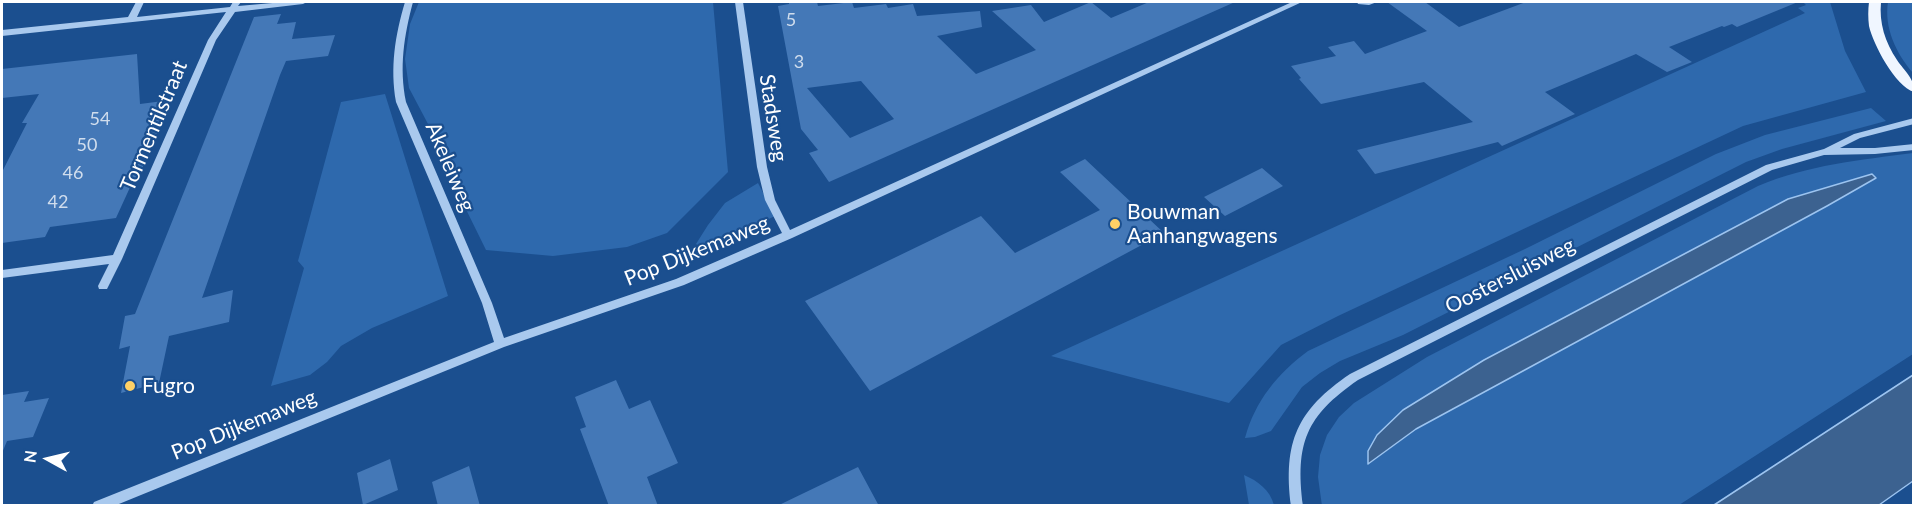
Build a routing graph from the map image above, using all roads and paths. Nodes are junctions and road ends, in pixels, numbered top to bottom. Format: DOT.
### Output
graph roads {
  1 [pos="140,2"];
  2 [pos="237,2"];
  3 [pos="303,2"];
  4 [pos="409,2"];
  5 [pos="739,2"];
  6 [pos="1298,2"];
  7 [pos="1361,2"];
  8 [pos="1373,2"];
  9 [pos="1875,2"];
  10 [pos="231,10"];
  11 [pos="131,19"];
  12 [pos="2,33"];
  13 [pos="1914,88"];
  14 [pos="1914,121"];
  15 [pos="1914,147"];
  16 [pos="1824,152"];
  17 [pos="788,235"];
  18 [pos="117,259"];
  19 [pos="2,274"];
  20 [pos="103,286"];
  21 [pos="500,344"];
  22 [pos="98,506"];
  23 [pos="1297,506"];
  1 -- 11 [label="street"];
  2 -- 10 [label="street, Tormentilstraat"];
  3 -- 10 [label="street"];
  4 -- 21 [label="street, Akeleiweg"];
  5 -- 17 [label="street, Stadsweg"];
  6 -- 17 [label="street, Pop Dijkemaweg"];
  7 -- 8 [label="street"];
  9 -- 13 [label="main road"];
  10 -- 11 [label="street"];
  10 -- 18 [label="street, Tormentilstraat"];
  11 -- 12 [label="street"];
  14 -- 16 [label="street, Oostersluisweg"];
  15 -- 16 [label="street, Oostersluisweg"];
  16 -- 23 [label="street, Oostersluisweg"];
  17 -- 21 [label="street, Pop Dijkemaweg"];
  18 -- 19 [label="street"];
  18 -- 20 [label="street, Tormentilstraat"];
  21 -- 22 [label="street, Pop Dijkemaweg"];
}
